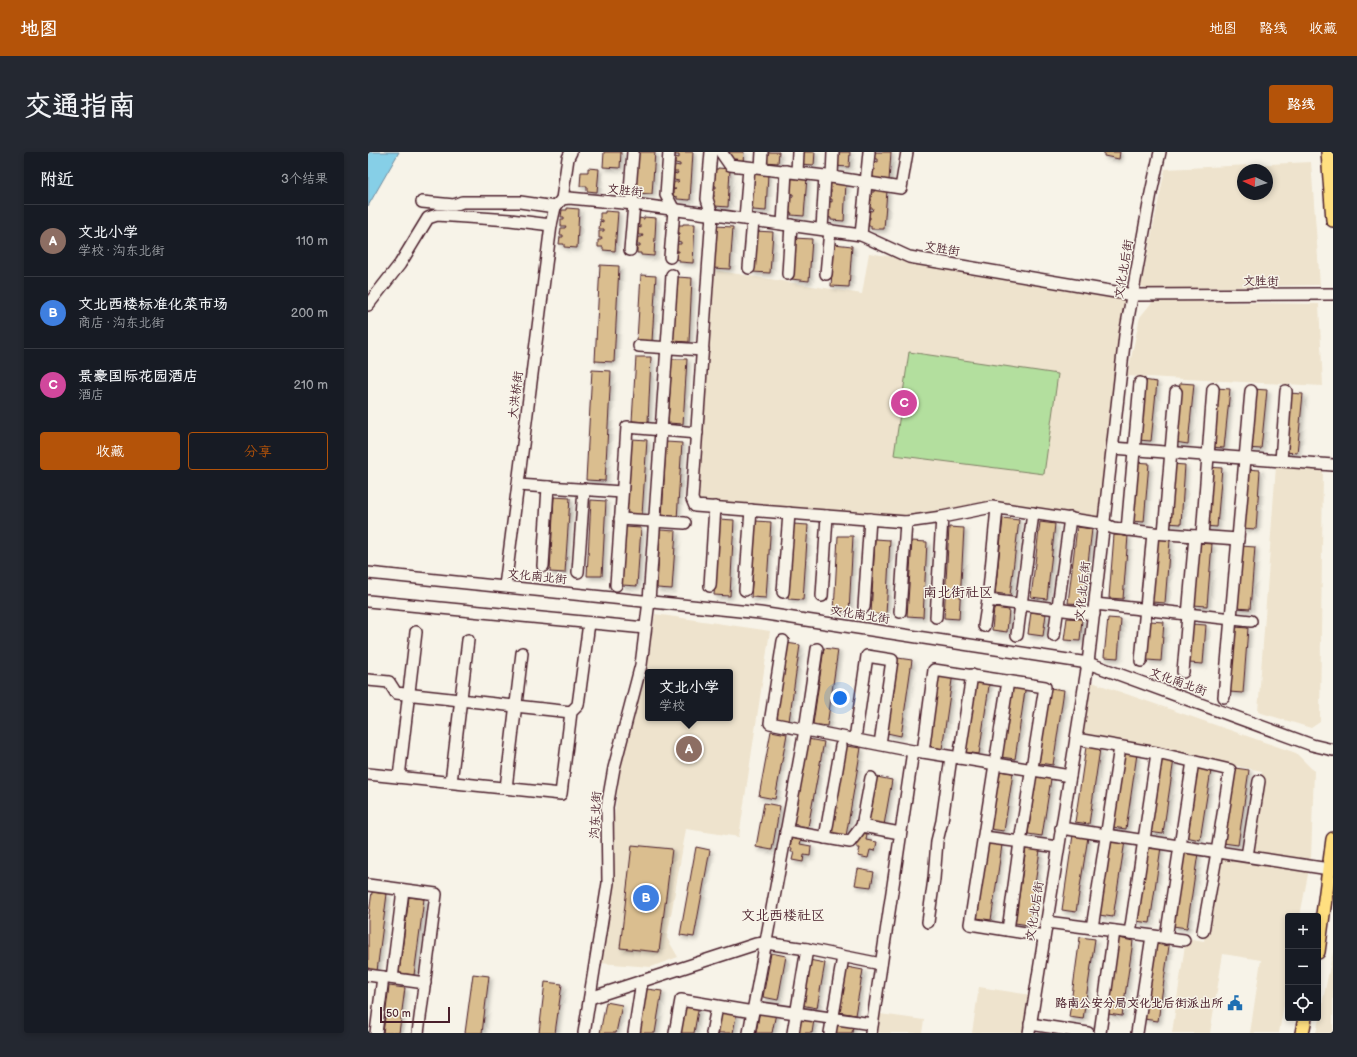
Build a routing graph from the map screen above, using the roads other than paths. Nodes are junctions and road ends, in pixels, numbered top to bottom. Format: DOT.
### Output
graph roads {
  1 [pos="571,152"];
  2 [pos="633,152"];
  3 [pos="669,152"];
  4 [pos="711,152"];
  5 [pos="762,152"];
  6 [pos="798,152"];
  7 [pos="834,152"];
  8 [pos="869,152"];
  9 [pos="907,152"];
  10 [pos="1160,152"];
  11 [pos="1328,152"];
  12 [pos="722,153"];
  13 [pos="749,168"];
  14 [pos="761,168"];
  15 [pos="792,172"];
  16 [pos="829,176"];
  17 [pos="866,182"];
  18 [pos="422,202"];
  19 [pos="559,203"];
  20 [pos="634,204"];
  21 [pos="674,210"];
  22 [pos="712,215"];
  23 [pos="749,220"];
  24 [pos="1333,220"];
  25 [pos="787,225"];
  26 [pos="551,226"];
  27 [pos="826,230"];
  28 [pos="861,235"];
  29 [pos="630,250"];
  30 [pos="670,257"];
  31 [pos="749,268"];
  32 [pos="788,274"];
  33 [pos="826,274"];
  34 [pos="672,276"];
  35 [pos="1333,294"];
  36 [pos="1133,295"];
  37 [pos="368,304"];
  38 [pos="639,346"];
  39 [pos="667,348"];
  40 [pos="703,350"];
  41 [pos="1140,383"];
  42 [pos="1213,388"];
  43 [pos="1250,390"];
  44 [pos="1286,391"];
  45 [pos="1176,392"];
  46 [pos="661,430"];
  47 [pos="697,433"];
  48 [pos="1112,448"];
  49 [pos="1134,450"];
  50 [pos="1171,452"];
  51 [pos="1208,455"];
  52 [pos="1245,458"];
  53 [pos="1281,461"];
  54 [pos="1333,465"];
  55 [pos="518,485"];
  56 [pos="548,487"];
  57 [pos="584,489"];
  58 [pos="622,492"];
  59 [pos="715,508"];
  60 [pos="997,508"];
  61 [pos="751,510"];
  62 [pos="789,513"];
  63 [pos="1033,513"];
  64 [pos="827,516"];
  65 [pos="942,517"];
  66 [pos="1070,518"];
  67 [pos="620,519"];
  68 [pos="870,519"];
  69 [pos="654,521"];
  70 [pos="906,522"];
  71 [pos="685,523"];
  72 [pos="1104,524"];
  73 [pos="1126,530"];
  74 [pos="1153,533"];
  75 [pos="1164,533"];
  76 [pos="1198,536"];
  77 [pos="1238,539"];
  78 [pos="543,566"];
  79 [pos="578,572"];
  80 [pos="368,573"];
  81 [pos="616,585"];
  82 [pos="505,586"];
  83 [pos="710,586"];
  84 [pos="745,590"];
  85 [pos="783,592"];
  86 [pos="822,596"];
  87 [pos="988,600"];
  88 [pos="368,601"];
  89 [pos="648,601"];
  90 [pos="1022,604"];
  91 [pos="864,607"];
  92 [pos="1057,609"];
  93 [pos="1094,609"];
  94 [pos="1146,610"];
  95 [pos="900,612"];
  96 [pos="1188,614"];
  97 [pos="936,617"];
  98 [pos="1231,619"];
  99 [pos="1251,621"];
  100 [pos="589,622"];
  101 [pos="984,626"];
  102 [pos="645,628"];
  103 [pos="416,632"];
  104 [pos="1017,635"];
  105 [pos="1054,636"];
  106 [pos="468,640"];
  107 [pos="783,641"];
  108 [pos="817,649"];
  109 [pos="522,654"];
  110 [pos="1141,661"];
  111 [pos="1088,664"];
  112 [pos="1183,672"];
  113 [pos="972,675"];
  114 [pos="368,680"];
  115 [pos="1008,681"];
  116 [pos="408,695"];
  117 [pos="1224,697"];
  118 [pos="461,700"];
  119 [pos="516,706"];
  120 [pos="571,712"];
  121 [pos="805,730"];
  122 [pos="855,739"];
  123 [pos="1076,739"];
  124 [pos="880,744"];
  125 [pos="841,746"];
  126 [pos="1120,747"];
  127 [pos="1333,750"];
  128 [pos="918,752"];
  129 [pos="1157,753"];
  130 [pos="955,758"];
  131 [pos="1193,761"];
  132 [pos="995,764"];
  133 [pos="1031,770"];
  134 [pos="368,774"];
  135 [pos="1070,776"];
  136 [pos="398,777"];
  137 [pos="871,778"];
  138 [pos="1259,781"];
  139 [pos="451,782"];
  140 [pos="506,788"];
  141 [pos="862,826"];
  142 [pos="1062,828"];
  143 [pos="786,831"];
  144 [pos="900,833"];
  145 [pos="1106,835"];
  146 [pos="984,837"];
  147 [pos="824,838"];
  148 [pos="1333,839"];
  149 [pos="1144,841"];
  150 [pos="1020,842"];
  151 [pos="1180,846"];
  152 [pos="1058,847"];
  153 [pos="1217,852"];
  154 [pos="1247,856"];
  155 [pos="1329,869"];
  156 [pos="368,885"];
  157 [pos="404,890"];
  158 [pos="928,922"];
  159 [pos="1047,922"];
  160 [pos="1092,928"];
  161 [pos="1008,930"];
  162 [pos="1114,931"];
  163 [pos="1203,931"];
  164 [pos="1130,933"];
  165 [pos="1044,936"];
  166 [pos="1152,936"];
  167 [pos="1166,938"];
  168 [pos="1184,940"];
  169 [pos="765,943"];
  170 [pos="1318,949"];
  171 [pos="808,950"];
  172 [pos="843,957"];
  173 [pos="881,964"];
  174 [pos="368,975"];
  175 [pos="387,978"];
  176 [pos="642,981"];
  177 [pos="424,982"];
  178 [pos="590,998"];
  179 [pos="717,1007"];
  180 [pos="753,1009"];
  181 [pos="796,1013"];
  182 [pos="832,1018"];
  183 [pos="1304,1021"];
  184 [pos="871,1028"];
  185 [pos="1030,1028"];
  186 [pos="376,1033"];
  187 [pos="418,1033"];
  188 [pos="584,1033"];
  189 [pos="634,1033"];
  190 [pos="675,1033"];
  191 [pos="712,1033"];
  192 [pos="749,1033"];
  193 [pos="793,1033"];
  194 [pos="830,1033"];
  195 [pos="1088,1033"];
  196 [pos="1100,1033"];
  197 [pos="1137,1033"];
  198 [pos="1302,1033"];
  1 -- 19 [label="street, 大洪桥街"];
  2 -- 20 [label="street"];
  3 -- 21 [label="street"];
  4 -- 22 [label="street"];
  5 -- 14 [label="street"];
  6 -- 15 [label="street"];
  7 -- 16 [label="street"];
  8 -- 17 [label="street"];
  9 -- 17 [label="street"];
  10 -- 36 [label="street, 文化北后街"];
  11 -- 24 [label="main road"];
  12 -- 13 [label="street"];
  13 -- 14 [label="street"];
  13 -- 23 [label="street"];
  14 -- 15 [label="street"];
  15 -- 16 [label="street"];
  15 -- 25 [label="street"];
  16 -- 17 [label="street"];
  16 -- 27 [label="street"];
  17 -- 28 [label="street"];
  18 -- 19 [label="street, 文胜街"];
  19 -- 20 [label="street, 文胜街"];
  19 -- 26 [label="street, 大洪桥街"];
  20 -- 21 [label="street, 文胜街"];
  20 -- 29 [label="street"];
  21 -- 22 [label="street, 文胜街"];
  21 -- 30 [label="street"];
  22 -- 23 [label="street, 文胜街"];
  22 -- 40 [label="street"];
  23 -- 25 [label="street, 文胜街"];
  23 -- 31 [label="street"];
  25 -- 27 [label="street, 文胜街"];
  25 -- 32 [label="street"];
  26 -- 37 [label="street"];
  26 -- 55 [label="street, 大洪桥街"];
  27 -- 28 [label="street, 文胜街"];
  27 -- 33 [label="street"];
  28 -- 36 [label="street, 文胜街"];
  34 -- 39 [label="street, 沟东北街"];
  35 -- 36 [label="street, 文胜街"];
  36 -- 48 [label="street, 文化北后街"];
  38 -- 39 [label="street"];
  39 -- 40 [label="street"];
  39 -- 46 [label="street, 沟东北街"];
  40 -- 47 [label="street"];
  41 -- 49 [label="street"];
  42 -- 51 [label="street"];
  43 -- 52 [label="street"];
  44 -- 53 [label="street"];
  45 -- 50 [label="street"];
  46 -- 47 [label="street"];
  46 -- 58 [label="street"];
  46 -- 69 [label="street, 沟东北街"];
  47 -- 59 [label="street"];
  48 -- 49 [label="street"];
  48 -- 72 [label="street, 文化北后街"];
  49 -- 50 [label="street"];
  49 -- 73 [label="street"];
  50 -- 51 [label="street"];
  50 -- 75 [label="street"];
  51 -- 52 [label="street"];
  51 -- 76 [label="street"];
  52 -- 53 [label="street"];
  52 -- 77 [label="street"];
  53 -- 54 [label="street"];
  55 -- 56 [label="street"];
  55 -- 82 [label="street, 大洪桥街"];
  56 -- 57 [label="street"];
  56 -- 78 [label="street"];
  57 -- 58 [label="street"];
  57 -- 79 [label="street"];
  58 -- 67 [label="street"];
  59 -- 61 [label="street"];
  59 -- 83 [label="street"];
  60 -- 63 [label="street"];
  60 -- 65 [label="street"];
  60 -- 87 [label="street"];
  61 -- 62 [label="street"];
  61 -- 84 [label="street"];
  62 -- 64 [label="street"];
  62 -- 85 [label="street"];
  63 -- 66 [label="street"];
  63 -- 90 [label="street"];
  64 -- 68 [label="street"];
  64 -- 86 [label="street"];
  65 -- 70 [label="street"];
  65 -- 97 [label="street"];
  66 -- 72 [label="street"];
  66 -- 92 [label="street"];
  67 -- 69 [label="street"];
  67 -- 81 [label="street"];
  68 -- 70 [label="street"];
  68 -- 91 [label="street"];
  69 -- 71 [label="street"];
  69 -- 89 [label="street, 沟东北街"];
  70 -- 95 [label="street"];
  72 -- 73 [label="street"];
  72 -- 93 [label="street, 文化北后街"];
  73 -- 74 [label="street"];
  74 -- 75 [label="street"];
  74 -- 94 [label="street"];
  75 -- 76 [label="street"];
  76 -- 77 [label="street"];
  76 -- 96 [label="street"];
  77 -- 98 [label="street"];
  80 -- 82 [label="street, 文化南北街"];
  82 -- 89 [label="street, 文化南北街"];
  87 -- 90 [label="street"];
  87 -- 101 [label="street"];
  88 -- 100 [label="street"];
  89 -- 102 [label="street, 沟东北街"];
  89 -- 111 [label="street, 文化南北街"];
  90 -- 92 [label="street"];
  90 -- 104 [label="street"];
  92 -- 93 [label="street"];
  92 -- 105 [label="street"];
  93 -- 94 [label="street"];
  93 -- 111 [label="street, 文化北后街"];
  94 -- 96 [label="street"];
  94 -- 110 [label="street"];
  96 -- 98 [label="street"];
  96 -- 112 [label="street"];
  98 -- 99 [label="street"];
  98 -- 117 [label="street"];
  100 -- 102 [label="street"];
  100 -- 120 [label="street"];
  102 -- 178 [label="street, 沟东北街"];
  103 -- 116 [label="street"];
  106 -- 118 [label="street"];
  107 -- 121 [label="street"];
  108 -- 121 [label="street"];
  109 -- 119 [label="street"];
  111 -- 123 [label="street, 文化北后街"];
  111 -- 127 [label="street, 文化南北街"];
  113 -- 115 [label="street"];
  113 -- 128 [label="street"];
  113 -- 130 [label="street"];
  114 -- 116 [label="street"];
  115 -- 132 [label="street"];
  115 -- 133 [label="street"];
  116 -- 118 [label="street"];
  116 -- 136 [label="street"];
  118 -- 119 [label="street"];
  118 -- 139 [label="street"];
  119 -- 120 [label="street"];
  119 -- 140 [label="street"];
  120 -- 140 [label="street"];
  121 -- 122 [label="street"];
  121 -- 143 [label="street"];
  122 -- 124 [label="street"];
  122 -- 124 [label="street"];
  123 -- 126 [label="street"];
  123 -- 135 [label="street, 文化北后街"];
  124 -- 128 [label="street"];
  125 -- 147 [label="street"];
  126 -- 129 [label="street"];
  126 -- 145 [label="street"];
  128 -- 130 [label="street"];
  128 -- 144 [label="street"];
  129 -- 131 [label="street"];
  129 -- 149 [label="street"];
  130 -- 132 [label="street"];
  130 -- 158 [label="street"];
  131 -- 151 [label="street"];
  131 -- 153 [label="street"];
  132 -- 133 [label="street"];
  132 -- 146 [label="street"];
  133 -- 135 [label="street"];
  133 -- 150 [label="street"];
  134 -- 136 [label="street"];
  135 -- 142 [label="street, 文化北后街"];
  136 -- 139 [label="street"];
  137 -- 141 [label="street"];
  138 -- 154 [label="street"];
  139 -- 140 [label="street"];
  141 -- 144 [label="street"];
  141 -- 147 [label="street"];
  142 -- 145 [label="street"];
  142 -- 152 [label="street, 文化北后街"];
  143 -- 147 [label="street"];
  143 -- 169 [label="street"];
  144 -- 173 [label="street"];
  145 -- 149 [label="street"];
  145 -- 160 [label="street"];
  146 -- 150 [label="street"];
  146 -- 161 [label="street"];
  148 -- 155 [label="main road"];
  149 -- 151 [label="street"];
  149 -- 164 [label="street"];
  150 -- 152 [label="street"];
  150 -- 161 [label="street"];
  151 -- 153 [label="street"];
  151 -- 167 [label="street"];
  152 -- 159 [label="street, 文化北后街"];
  153 -- 154 [label="street"];
  153 -- 163 [label="street"];
  154 -- 155 [label="street"];
  155 -- 170 [label="main road"];
  156 -- 157 [label="street"];
  157 -- 175 [label="street"];
  157 -- 177 [label="street"];
  159 -- 160 [label="street"];
  159 -- 165 [label="street, 文化北后街"];
  160 -- 162 [label="street"];
  161 -- 165 [label="street"];
  162 -- 164 [label="street"];
  162 -- 196 [label="street"];
  164 -- 166 [label="street"];
  165 -- 185 [label="street, 文化北后街"];
  166 -- 167 [label="street"];
  166 -- 197 [label="street"];
  167 -- 168 [label="street"];
  169 -- 171 [label="street"];
  169 -- 176 [label="street"];
  169 -- 180 [label="street"];
  171 -- 172 [label="street"];
  171 -- 181 [label="street"];
  172 -- 173 [label="street"];
  172 -- 182 [label="street"];
  173 -- 184 [label="street"];
  174 -- 175 [label="street"];
  175 -- 177 [label="street"];
  175 -- 186 [label="street"];
  176 -- 178 [label="street"];
  176 -- 189 [label="street"];
  177 -- 187 [label="street"];
  178 -- 188 [label="street, 沟东北街"];
  179 -- 180 [label="street"];
  179 -- 190 [label="street"];
  179 -- 191 [label="street"];
  180 -- 181 [label="street"];
  180 -- 192 [label="street"];
  181 -- 182 [label="street"];
  181 -- 193 [label="street"];
  182 -- 184 [label="street"];
  182 -- 194 [label="street"];
  183 -- 198 [label="main road"];
  185 -- 195 [label="street"];
}
